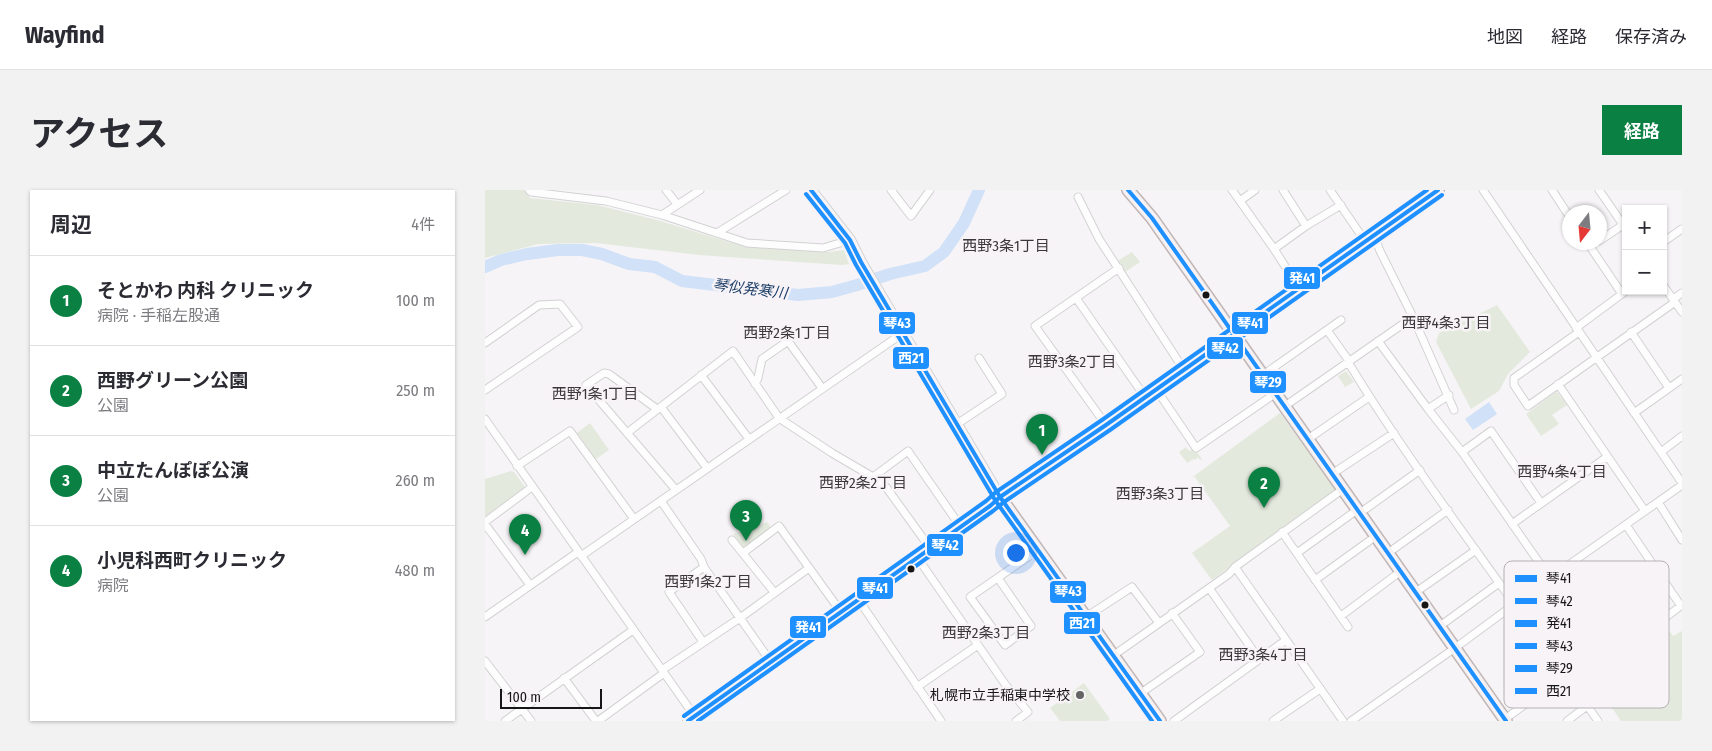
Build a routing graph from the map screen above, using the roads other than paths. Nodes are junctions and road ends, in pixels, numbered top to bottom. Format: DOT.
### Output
graph roads {
  1 [pos="529,190"];
  2 [pos="666,190"];
  3 [pos="700,190"];
  4 [pos="786,190"];
  5 [pos="811,190"];
  6 [pos="891,190"];
  7 [pos="930,190"];
  8 [pos="1128,190"];
  9 [pos="1232,190"];
  10 [pos="1255,190"];
  11 [pos="1283,190"];
  12 [pos="1331,190"];
  13 [pos="1438,190"];
  14 [pos="1483,190"];
  15 [pos="1552,190"];
  16 [pos="1599,190"];
  17 [pos="1425,194"];
  18 [pos="1078,197"];
  19 [pos="1239,201"];
  20 [pos="677,204"];
  21 [pos="1341,205"];
  22 [pos="1562,205"];
  23 [pos="662,215"];
  24 [pos="1622,224"];
  25 [pos="1306,226"];
  26 [pos="1622,228"];
  27 [pos="1681,232"];
  28 [pos="717,233"];
  29 [pos="1607,237"];
  30 [pos="1370,238"];
  31 [pos="850,240"];
  32 [pos="1667,240"];
  33 [pos="1274,249"];
  34 [pos="1593,250"];
  35 [pos="1119,268"];
  36 [pos="1299,288"];
  37 [pos="1622,289"];
  38 [pos="1667,290"];
  39 [pos="1682,293"];
  40 [pos="1622,294"];
  41 [pos="1075,298"];
  42 [pos="1674,300"];
  43 [pos="1682,312"];
  44 [pos="1413,317"];
  45 [pos="1341,320"];
  46 [pos="1327,330"];
  47 [pos="1577,330"];
  48 [pos="1631,332"];
  49 [pos="903,333"];
  50 [pos="1233,334"];
  51 [pos="1378,341"];
  52 [pos="485,343"];
  53 [pos="1597,357"];
  54 [pos="979,358"];
  55 [pos="1349,362"];
  56 [pos="1184,370"];
  57 [pos="1263,375"];
  58 [pos="701,376"];
  59 [pos="1682,379"];
  60 [pos="755,384"];
  61 [pos="1558,384"];
  62 [pos="823,388"];
  63 [pos="1669,388"];
  64 [pos="1156,389"];
  65 [pos="485,390"];
  66 [pos="1275,393"];
  67 [pos="1449,395"];
  68 [pos="1145,397"];
  69 [pos="1369,397"];
  70 [pos="1285,406"];
  71 [pos="659,408"];
  72 [pos="1427,409"];
  73 [pos="1454,410"];
  74 [pos="1635,413"];
  75 [pos="779,418"];
  76 [pos="485,420"];
  77 [pos="957,424"];
  78 [pos="1106,425"];
  79 [pos="627,432"];
  80 [pos="1394,433"];
  81 [pos="1682,436"];
  82 [pos="749,439"];
  83 [pos="1308,439"];
  84 [pos="1461,452"];
  85 [pos="1661,452"];
  86 [pos="1607,457"];
  87 [pos="517,466"];
  88 [pos="707,468"];
  89 [pos="1421,470"];
  90 [pos="1332,474"];
  91 [pos="873,477"];
  92 [pos="1682,484"];
  93 [pos="532,487"];
  94 [pos="1343,489"];
  95 [pos="676,490"];
  96 [pos="1000,497"];
  97 [pos="661,501"];
  98 [pos="1658,502"];
  99 [pos="1541,503"];
  100 [pos="1448,510"];
  101 [pos="1358,511"];
  102 [pos="1645,511"];
  103 [pos="635,519"];
  104 [pos="485,523"];
  105 [pos="1512,524"];
  106 [pos="1626,525"];
  107 [pos="960,526"];
  108 [pos="1282,532"];
  109 [pos="1376,536"];
  110 [pos="732,540"];
  111 [pos="1682,540"];
  112 [pos="930,548"];
  113 [pos="1038,550"];
  114 [pos="1476,550"];
  115 [pos="743,553"];
  116 [pos="1297,553"];
  117 [pos="1388,553"];
  118 [pos="579,554"];
  119 [pos="917,557"];
  120 [pos="1538,561"];
  121 [pos="1576,561"];
  122 [pos="1650,561"];
  123 [pos="704,567"];
  124 [pos="1235,567"];
  125 [pos="809,568"];
  126 [pos="1401,571"];
  127 [pos="998,578"];
  128 [pos="1315,580"];
  129 [pos="1499,583"];
  130 [pos="531,585"];
  131 [pos="1209,588"];
  132 [pos="1669,588"];
  133 [pos="1504,590"];
  134 [pos="774,592"];
  135 [pos="1416,592"];
  136 [pos="858,599"];
  137 [pos="1681,606"];
  138 [pos="841,612"];
  139 [pos="1172,613"];
  140 [pos="1504,614"];
  141 [pos="486,615"];
  142 [pos="1669,615"];
  143 [pos="1341,616"];
  144 [pos="1086,617"];
  145 [pos="740,618"];
  146 [pos="1159,623"];
  147 [pos="1440,626"];
  148 [pos="1349,627"];
  149 [pos="633,630"];
  150 [pos="1286,640"];
  151 [pos="703,642"];
  152 [pos="978,645"];
  153 [pos="1455,648"];
  154 [pos="1114,655"];
  155 [pos="1259,659"];
  156 [pos="485,661"];
  157 [pos="771,662"];
  158 [pos="663,672"];
  159 [pos="564,678"];
  160 [pos="917,687"];
  161 [pos="1320,689"];
  162 [pos="1141,693"];
  163 [pos="1521,708"];
  164 [pos="1584,708"];
  165 [pos="1588,708"];
  166 [pos="522,709"];
  167 [pos="693,719"];
  168 [pos="1505,720"];
  169 [pos="505,721"];
  170 [pos="531,721"];
  171 [pos="597,721"];
  172 [pos="941,721"];
  173 [pos="1016,721"];
  174 [pos="1160,721"];
  175 [pos="1174,721"];
  176 [pos="1273,721"];
  177 [pos="1343,721"];
  178 [pos="1352,721"];
  179 [pos="1567,721"];
  180 [pos="1598,721"];
  1 -- 23 [label="street"];
  2 -- 20 [label="street"];
  3 -- 20 [label="street"];
  4 -- 28 [label="street"];
  5 -- 31 [label="street"];
  6 -- 7 [label="street"];
  8 -- 50 [label="main road"];
  9 -- 19 [label="street"];
  10 -- 19 [label="street"];
  11 -- 25 [label="street"];
  12 -- 21 [label="street"];
  13 -- 17 [label="main road"];
  14 -- 47 [label="street"];
  15 -- 22 [label="street"];
  16 -- 24 [label="street"];
  17 -- 30 [label="main road"];
  18 -- 35 [label="street"];
  19 -- 33 [label="street"];
  20 -- 23 [label="street"];
  21 -- 25 [label="street"];
  21 -- 30 [label="street"];
  23 -- 28 [label="street"];
  25 -- 33 [label="street"];
  26 -- 29 [label="street"];
  27 -- 32 [label="street"];
  28 -- 31 [label="street"];
  30 -- 36 [label="main road"];
  30 -- 44 [label="street"];
  31 -- 49 [label="street"];
  33 -- 36 [label="street"];
  34 -- 37 [label="street"];
  35 -- 41 [label="street"];
  35 -- 56 [label="street"];
  36 -- 50 [label="main road"];
  38 -- 42 [label="street"];
  39 -- 42 [label="street"];
  40 -- 47 [label="street"];
  41 -- 68 [label="street"];
  41 -- 78 [label="street"];
  42 -- 43 [label="street"];
  42 -- 48 [label="street"];
  44 -- 51 [label="street"];
  44 -- 67 [label="street"];
  45 -- 46 [label="street"];
  46 -- 55 [label="street"];
  46 -- 57 [label="street"];
  47 -- 53 [label="street"];
  47 -- 61 [label="street"];
  48 -- 53 [label="street"];
  48 -- 63 [label="street"];
  49 -- 62 [label="street"];
  49 -- 77 [label="street"];
  50 -- 56 [label="main road"];
  50 -- 57 [label="main road"];
  51 -- 55 [label="street"];
  51 -- 72 [label="street"];
  52 -- 65 [label="street"];
  53 -- 61 [label="street"];
  53 -- 74 [label="street"];
  54 -- 77 [label="street"];
  55 -- 69 [label="street"];
  55 -- 70 [label="street"];
  56 -- 64 [label="main road"];
  57 -- 66 [label="main road"];
  58 -- 60 [label="street"];
  58 -- 71 [label="street"];
  58 -- 82 [label="street"];
  59 -- 63 [label="street"];
  60 -- 62 [label="street"];
  60 -- 75 [label="street"];
  61 -- 86 [label="street"];
  62 -- 75 [label="street"];
  63 -- 74 [label="street"];
  64 -- 66 [label="street"];
  64 -- 68 [label="main road"];
  66 -- 70 [label="main road"];
  67 -- 72 [label="street"];
  67 -- 73 [label="street"];
  68 -- 78 [label="main road"];
  69 -- 80 [label="street"];
  69 -- 83 [label="street"];
  70 -- 83 [label="main road"];
  71 -- 79 [label="street"];
  71 -- 79 [label="street"];
  71 -- 88 [label="street"];
  72 -- 84 [label="street"];
  74 -- 85 [label="street"];
  75 -- 82 [label="street"];
  75 -- 91 [label="street"];
  76 -- 87 [label="street"];
  77 -- 96 [label="street"];
  78 -- 96 [label="main road"];
  79 -- 95 [label="street"];
  80 -- 89 [label="street"];
  80 -- 90 [label="street"];
  81 -- 85 [label="street"];
  82 -- 88 [label="street"];
  83 -- 90 [label="main road"];
  84 -- 99 [label="street"];
  84 -- 105 [label="street"];
  85 -- 92 [label="street"];
  86 -- 99 [label="street"];
  86 -- 102 [label="street"];
  87 -- 93 [label="street"];
  87 -- 103 [label="street"];
  88 -- 95 [label="street"];
  89 -- 100 [label="street"];
  89 -- 101 [label="street"];
  90 -- 94 [label="main road"];
  91 -- 107 [label="street"];
  91 -- 112 [label="street"];
  92 -- 98 [label="street"];
  93 -- 104 [label="street"];
  93 -- 118 [label="street"];
  94 -- 101 [label="main road"];
  94 -- 108 [label="street"];
  95 -- 97 [label="street"];
  96 -- 107 [label="street"];
  96 -- 113 [label="main road"];
  97 -- 103 [label="street"];
  97 -- 123 [label="street"];
  98 -- 102 [label="street"];
  98 -- 111 [label="street"];
  99 -- 105 [label="street"];
  100 -- 114 [label="street"];
  100 -- 117 [label="street"];
  101 -- 109 [label="main road"];
  101 -- 116 [label="street"];
  102 -- 106 [label="street"];
  103 -- 118 [label="street"];
  104 -- 130 [label="street"];
  105 -- 120 [label="street"];
  106 -- 121 [label="street"];
  106 -- 122 [label="street"];
  107 -- 112 [label="street"];
  108 -- 116 [label="street"];
  108 -- 124 [label="street"];
  109 -- 117 [label="main road"];
  109 -- 128 [label="street"];
  110 -- 115 [label="street"];
  112 -- 119 [label="street"];
  113 -- 127 [label="street"];
  113 -- 144 [label="main road"];
  114 -- 129 [label="street"];
  114 -- 135 [label="street"];
  115 -- 125 [label="street"];
  115 -- 134 [label="street"];
  116 -- 128 [label="street"];
  117 -- 126 [label="main road"];
  118 -- 130 [label="street"];
  118 -- 149 [label="street"];
  119 -- 136 [label="street"];
  119 -- 152 [label="street"];
  123 -- 145 [label="street"];
  123 -- 151 [label="street"];
  124 -- 131 [label="street"];
  124 -- 150 [label="street"];
  125 -- 134 [label="street"];
  125 -- 138 [label="street"];
  126 -- 135 [label="main road"];
  126 -- 143 [label="street"];
  127 -- 127 [label="street"];
  128 -- 143 [label="street"];
  129 -- 133 [label="street"];
  129 -- 147 [label="street"];
  130 -- 141 [label="street"];
  131 -- 139 [label="street"];
  131 -- 155 [label="street"];
  132 -- 137 [label="street"];
  134 -- 145 [label="street"];
  135 -- 147 [label="main road"];
  136 -- 138 [label="street"];
  136 -- 160 [label="street"];
  137 -- 142 [label="street"];
  138 -- 157 [label="street"];
  139 -- 146 [label="street"];
  139 -- 162 [label="street"];
  140 -- 153 [label="street"];
  143 -- 148 [label="street"];
  144 -- 146 [label="street"];
  144 -- 154 [label="main road"];
  145 -- 151 [label="street"];
  145 -- 157 [label="street"];
  146 -- 154 [label="street"];
  147 -- 153 [label="main road"];
  149 -- 158 [label="street"];
  149 -- 159 [label="street"];
  150 -- 155 [label="street"];
  150 -- 161 [label="street"];
  151 -- 158 [label="street"];
  152 -- 160 [label="street"];
  152 -- 173 [label="street"];
  153 -- 168 [label="main road"];
  153 -- 178 [label="street"];
  154 -- 162 [label="main road"];
  155 -- 175 [label="street"];
  156 -- 166 [label="street"];
  157 -- 167 [label="street"];
  158 -- 167 [label="street"];
  158 -- 171 [label="street"];
  159 -- 166 [label="street"];
  159 -- 171 [label="street"];
  160 -- 172 [label="street"];
  161 -- 176 [label="street"];
  161 -- 177 [label="street"];
  162 -- 174 [label="main road"];
  163 -- 168 [label="street"];
  164 -- 179 [label="street"];
  165 -- 180 [label="street"];
  166 -- 169 [label="street"];
  166 -- 170 [label="street"];
}
